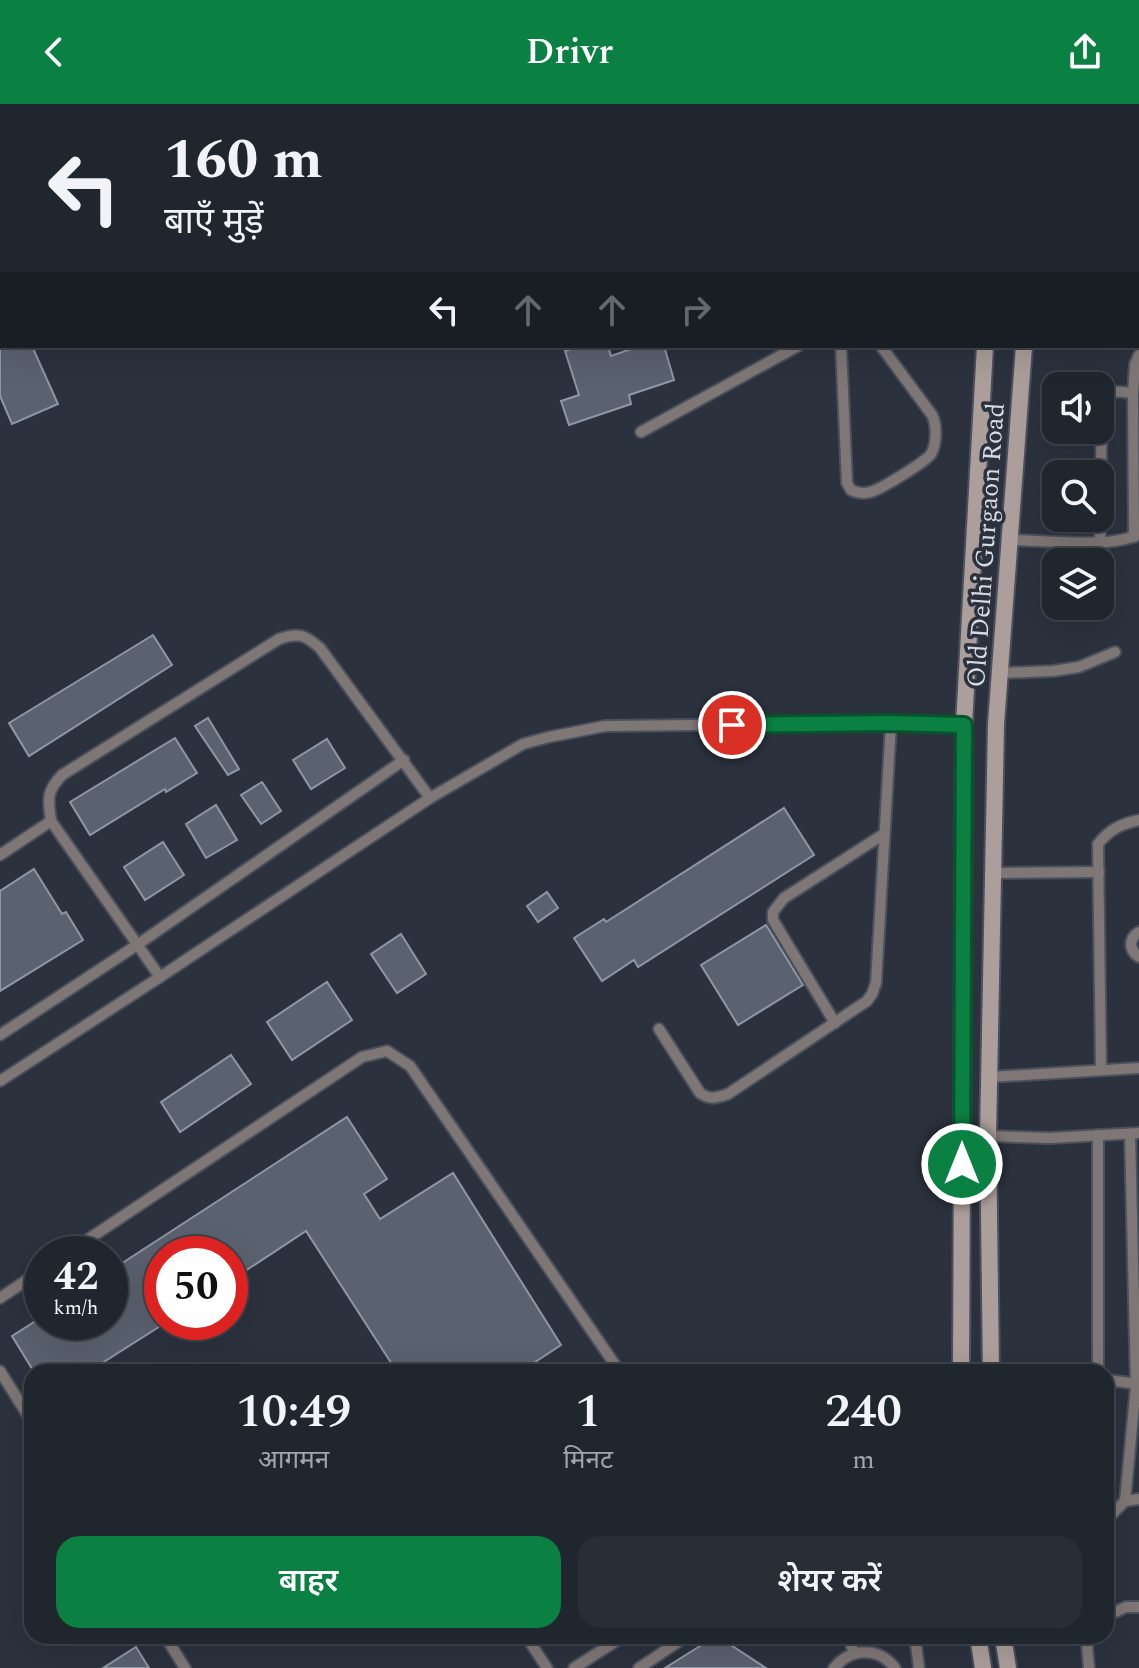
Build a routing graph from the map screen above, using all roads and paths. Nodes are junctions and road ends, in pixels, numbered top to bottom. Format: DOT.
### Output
graph roads {
  1 [pos="794,348"];
  2 [pos="841,348"];
  3 [pos="882,348"];
  4 [pos="985,348"];
  5 [pos="1024,348"];
  6 [pos="1139,355"];
  7 [pos="1133,393"];
  8 [pos="641,432"];
  9 [pos="1136,535"];
  10 [pos="1010,540"];
  11 [pos="1100,542"];
  12 [pos="1115,652"];
  13 [pos="1000,673"];
  14 [pos="891,723"];
  15 [pos="964,725"];
  16 [pos="404,760"];
  17 [pos="430,798"];
  18 [pos="1139,820"];
  19 [pos="51,821"];
  20 [pos="884,834"];
  21 [pos="0,855"];
  22 [pos="1099,872"];
  23 [pos="993,873"];
  24 [pos="1139,932"];
  25 [pos="137,945"];
  26 [pos="1139,957"];
  27 [pos="160,977"];
  28 [pos="835,1023"];
  29 [pos="659,1029"];
  30 [pos="0,1035"];
  31 [pos="1139,1068"];
  32 [pos="1101,1069"];
  33 [pos="990,1077"];
  34 [pos="0,1081"];
  35 [pos="1134,1133"];
  36 [pos="1098,1135"];
  37 [pos="988,1136"];
  38 [pos="93,1236"];
  39 [pos="24,1282"];
  40 [pos="0,1298"];
  41 [pos="615,1364"];
  42 [pos="961,1364"];
  43 [pos="991,1364"];
  44 [pos="1098,1364"];
  45 [pos="0,1371"];
  46 [pos="1114,1381"];
  47 [pos="1137,1384"];
  48 [pos="24,1409"];
  49 [pos="1139,1499"];
  50 [pos="1125,1501"];
  51 [pos="1114,1512"];
  52 [pos="1139,1607"];
  53 [pos="1114,1612"];
  54 [pos="170,1644"];
  55 [pos="531,1644"];
  56 [pos="612,1644"];
  57 [pos="675,1644"];
  58 [pos="851,1644"];
  59 [pos="916,1644"];
  60 [pos="979,1644"];
  61 [pos="1004,1644"];
  62 [pos="1087,1644"];
  63 [pos="854,1653"];
  64 [pos="185,1668"];
  65 [pos="547,1668"];
  66 [pos="574,1668"];
  67 [pos="639,1668"];
  68 [pos="834,1668"];
  69 [pos="895,1668"];
  70 [pos="919,1668"];
  71 [pos="983,1668"];
  72 [pos="1008,1668"];
  73 [pos="1089,1668"];
  1 -- 8 [label="lane"];
  2 -- 3 [label="lane"];
  4 -- 15 [label="main road, Old Delhi Gurgaon Road"];
  5 -- 10 [label="main road, Old Delhi Gurgaon Road"];
  6 -- 7 [label="lane"];
  7 -- 9 [label="lane"];
  7 -- 11 [label="lane"];
  9 -- 11 [label="lane"];
  10 -- 11 [label="lane"];
  10 -- 13 [label="main road, Old Delhi Gurgaon Road"];
  12 -- 13 [label="lane"];
  13 -- 23 [label="main road, Old Delhi Gurgaon Road"];
  14 -- 15 [label="lane"];
  14 -- 17 [label="lane"];
  14 -- 20 [label="lane"];
  15 -- 42 [label="main road, Old Delhi Gurgaon Road"];
  16 -- 17 [label="lane"];
  16 -- 19 [label="lane"];
  16 -- 25 [label="lane"];
  17 -- 27 [label="lane"];
  18 -- 22 [label="lane"];
  19 -- 21 [label="lane"];
  19 -- 25 [label="lane"];
  20 -- 28 [label="lane"];
  20 -- 28 [label="lane"];
  22 -- 23 [label="lane"];
  22 -- 32 [label="lane"];
  23 -- 33 [label="main road, Old Delhi Gurgaon Road"];
  24 -- 26 [label="lane"];
  25 -- 27 [label="lane"];
  25 -- 30 [label="lane"];
  27 -- 34 [label="lane"];
  28 -- 29 [label="lane"];
  31 -- 32 [label="lane"];
  32 -- 33 [label="lane"];
  33 -- 37 [label="main road, Old Delhi Gurgaon Road"];
  35 -- 36 [label="lane"];
  35 -- 47 [label="lane"];
  36 -- 37 [label="lane"];
  36 -- 44 [label="lane"];
  37 -- 43 [label="main road, Old Delhi Gurgaon Road"];
  38 -- 41 [label="lane"];
  39 -- 40 [label="lane"];
  45 -- 48 [label="lane"];
  46 -- 47 [label="lane"];
  47 -- 50 [label="lane"];
  49 -- 50 [label="lane"];
  50 -- 51 [label="lane"];
  52 -- 53 [label="lane"];
  54 -- 64 [label="lane"];
  55 -- 65 [label="lane"];
  56 -- 66 [label="lane"];
  57 -- 67 [label="lane"];
  58 -- 63 [label="lane"];
  59 -- 70 [label="lane"];
  60 -- 71 [label="main road"];
  61 -- 72 [label="main road"];
  62 -- 73 [label="lane"];
  63 -- 68 [label="lane"];
  63 -- 69 [label="lane"];
}
